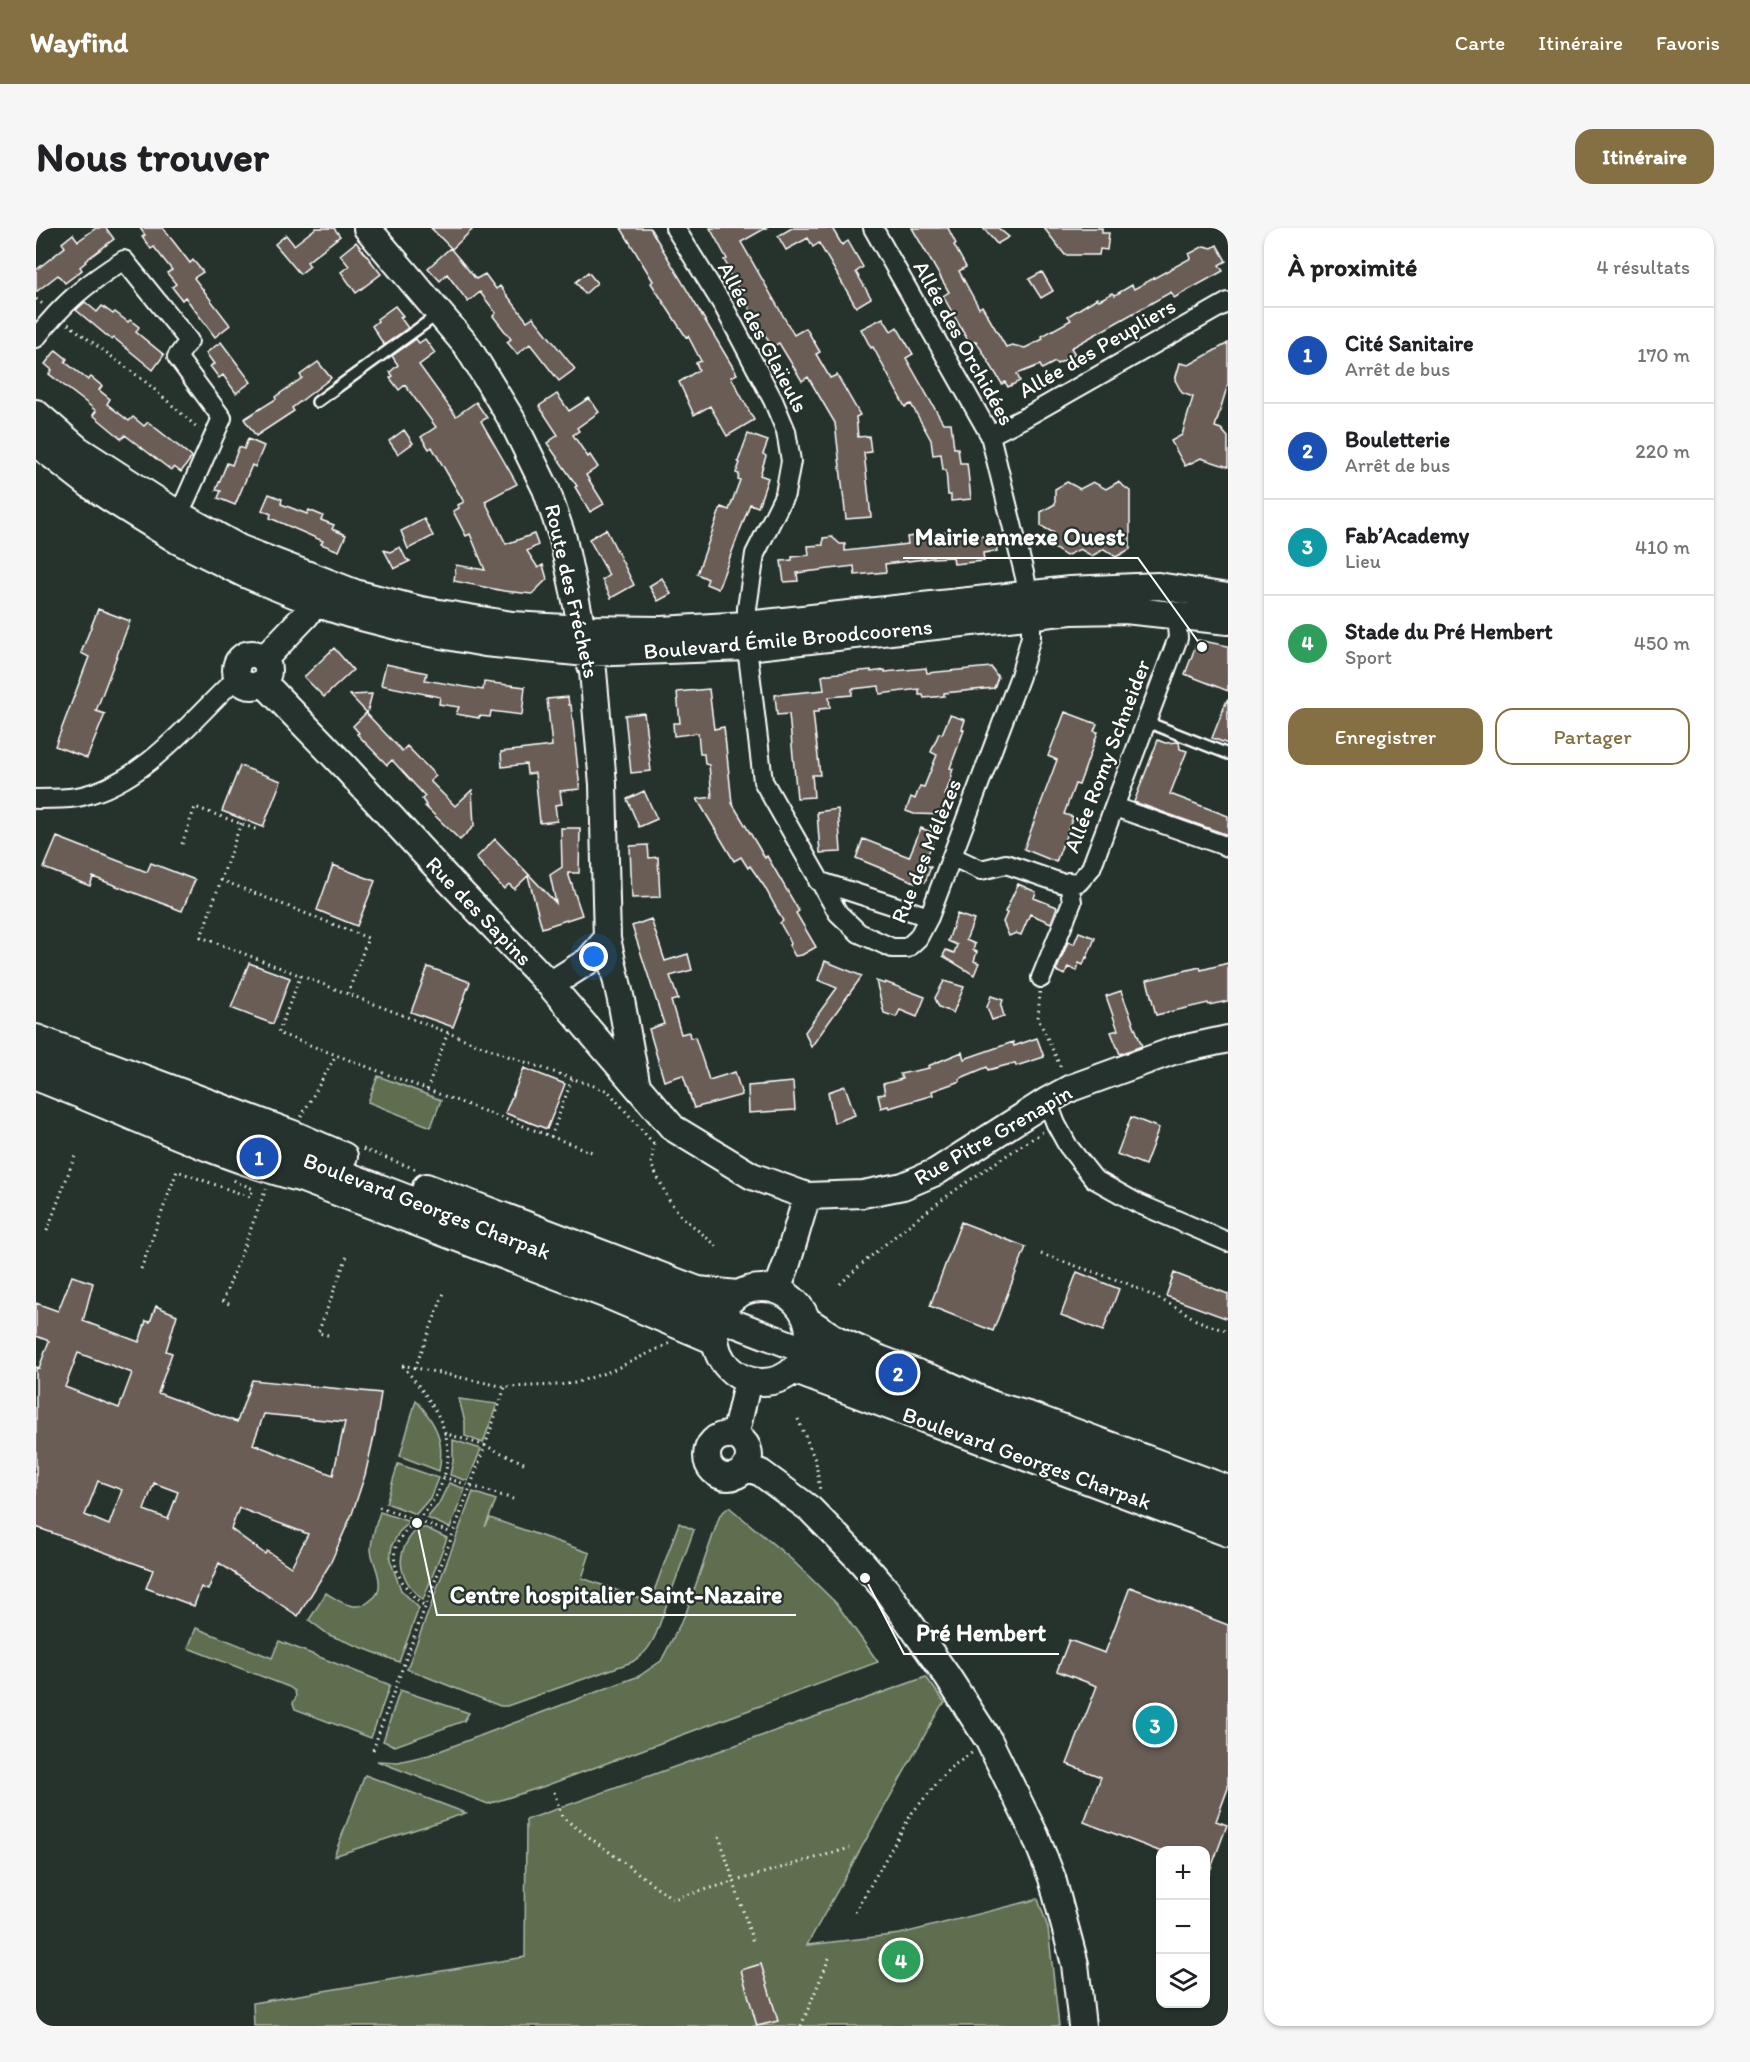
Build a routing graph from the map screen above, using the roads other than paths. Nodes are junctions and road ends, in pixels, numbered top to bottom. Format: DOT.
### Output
graph roads {
  1 [pos="367,228"];
  2 [pos="675,228"];
  3 [pos="873,228"];
  4 [pos="1228,302"];
  5 [pos="439,313"];
  6 [pos="36,338"];
  7 [pos="317,402"];
  8 [pos="36,413"];
  9 [pos="990,435"];
  10 [pos="36,442"];
  11 [pos="178,514"];
  12 [pos="317,592"];
  13 [pos="1228,597"];
  14 [pos="1178,602"];
  15 [pos="1030,612"];
  16 [pos="1228,621"];
  17 [pos="747,636"];
  18 [pos="585,641"];
  19 [pos="255,673"];
  20 [pos="1147,722"];
  21 [pos="1228,754"];
  22 [pos="36,799"];
  23 [pos="1115,807"];
  24 [pos="1228,847"];
  25 [pos="953,857"];
  26 [pos="818,881"];
  27 [pos="1069,882"];
  28 [pos="929,917"];
  29 [pos="607,939"];
  30 [pos="1041,978"];
  31 [pos="550,985"];
  32 [pos="627,1035"];
  33 [pos="36,1038"];
  34 [pos="1228,1039"];
  35 [pos="606,1050"];
  36 [pos="36,1058"];
  37 [pos="36,1077"];
  38 [pos="636,1085"];
  39 [pos="1051,1113"];
  40 [pos="687,1138"];
  41 [pos="807,1196"];
  42 [pos="1228,1242"];
  43 [pos="777,1290"];
  44 [pos="737,1294"];
  45 [pos="807,1320"];
  46 [pos="716,1329"];
  47 [pos="805,1359"];
  48 [pos="748,1380"];
  49 [pos="735,1436"];
  50 [pos="746,1467"];
  51 [pos="1228,1489"];
  52 [pos="1228,1512"];
  53 [pos="1228,1533"];
  54 [pos="1082,2026"];
  1 -- 5 [label="street, Route des Fréchets"];
  2 -- 17 [label="street, Allée des Glaïeuls"];
  3 -- 9 [label="street, Allée des Orchidées"];
  4 -- 9 [label="street, Allée des Peupliers"];
  5 -- 7 [label="lane"];
  5 -- 18 [label="street, Route des Fréchets"];
  6 -- 11 [label="street"];
  8 -- 11 [label="street"];
  9 -- 15 [label="street, Allée des Orchidées"];
  10 -- 12 [label="street, Boulevard Émile Broodcoorens"];
  11 -- 12 [label="street"];
  12 -- 18 [label="street, Boulevard Émile Broodcoorens"];
  12 -- 19 [label="street"];
  13 -- 14 [label="street, Boulevard Émile Broodcoorens"];
  14 -- 15 [label="street, Boulevard Émile Broodcoorens"];
  14 -- 16 [label="street, Boulevard Émile Broodcoorens"];
  14 -- 20 [label="street, Allée Romy Schneider"];
  15 -- 17 [label="street, Boulevard Émile Broodcoorens"];
  15 -- 17 [label="street, Boulevard Émile Broodcoorens"];
  15 -- 25 [label="street, Rue des Mélèzes"];
  17 -- 18 [label="street, Boulevard Émile Broodcoorens"];
  17 -- 26 [label="street, Rue des Mélèzes"];
  18 -- 29 [label="street, Route des Fréchets"];
  19 -- 22 [label="street"];
  19 -- 31 [label="street, Rue des Sapins"];
  20 -- 21 [label="lane"];
  20 -- 23 [label="street, Allée Romy Schneider"];
  23 -- 24 [label="street"];
  23 -- 27 [label="street, Allée Romy Schneider"];
  25 -- 27 [label="street, Allée Romy Schneider"];
  25 -- 28 [label="street, Rue des Mélèzes"];
  26 -- 28 [label="street"];
  26 -- 28 [label="street, Rue des Mélèzes"];
  27 -- 30 [label="street"];
  29 -- 31 [label="street"];
  29 -- 32 [label="street, Route des Fréchets"];
  31 -- 35 [label="street, Rue des Sapins"];
  32 -- 35 [label="street"];
  32 -- 38 [label="street, Route des Fréchets"];
  33 -- 44 [label="street, Boulevard Georges Charpak"];
  34 -- 39 [label="street, Rue Pitre Grenapin"];
  35 -- 38 [label="street, Rue des Sapins"];
  36 -- 46 [label="street, Boulevard Georges Charpak"];
  37 -- 46 [label="street, Boulevard Georges Charpak"];
  38 -- 40 [label="street, Rue des Sapins"];
  39 -- 41 [label="street, Rue Pitre Grenapin"];
  39 -- 42 [label="street"];
  40 -- 41 [label="street, Rue Pitre Grenapin"];
  41 -- 43 [label="street"];
  43 -- 44 [label="street, Boulevard Georges Charpak"];
  43 -- 45 [label="street, Boulevard Georges Charpak"];
  44 -- 46 [label="street"];
  45 -- 47 [label="street"];
  45 -- 51 [label="street, Boulevard Georges Charpak"];
  46 -- 47 [label="street, Boulevard Georges Charpak"];
  46 -- 48 [label="street"];
  47 -- 48 [label="street"];
  47 -- 52 [label="street"];
  47 -- 53 [label="street, Boulevard Georges Charpak"];
  48 -- 49 [label="street"];
  49 -- 50 [label="street"];
  49 -- 50 [label="street"];
  50 -- 54 [label="street"];
}
